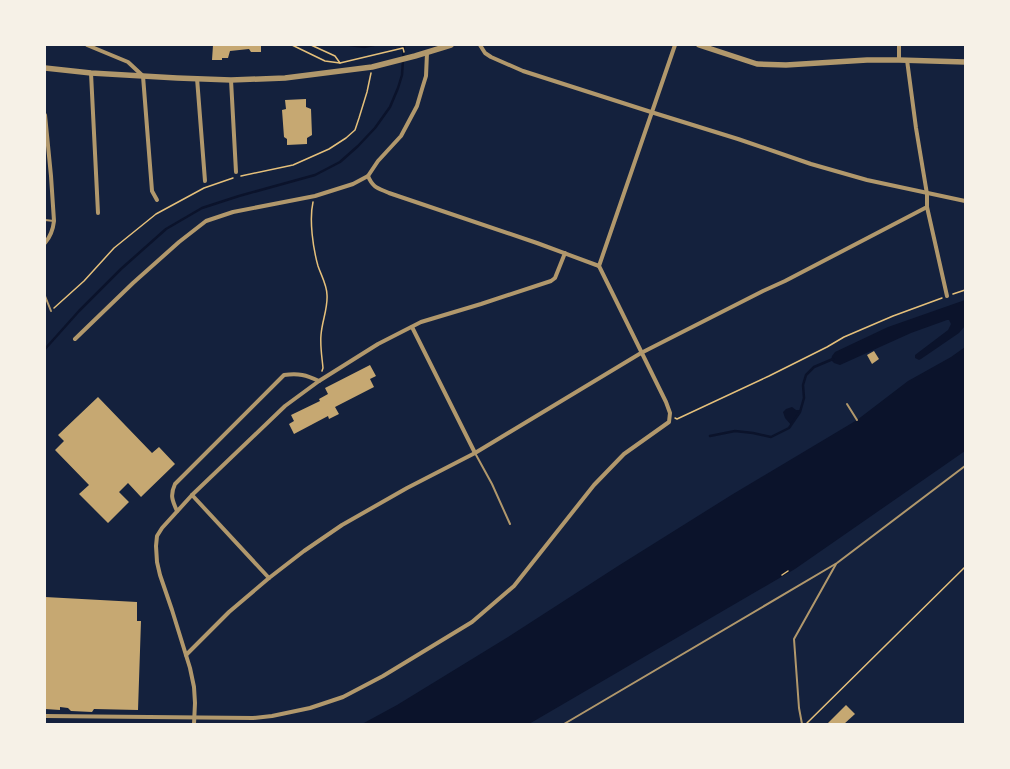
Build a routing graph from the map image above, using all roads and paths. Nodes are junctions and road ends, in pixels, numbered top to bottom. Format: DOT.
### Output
graph roads {
  1 [pos="87,45"];
  2 [pos="292,45"];
  3 [pos="311,45"];
  4 [pos="451,45"];
  5 [pos="480,45"];
  6 [pos="675,45"];
  7 [pos="700,45"];
  8 [pos="899,45"];
  9 [pos="403,48"];
  10 [pos="427,53"];
  11 [pos="899,60"];
  12 [pos="907,60"];
  13 [pos="965,62"];
  14 [pos="340,63"];
  15 [pos="372,67"];
  16 [pos="45,68"];
  17 [pos="91,72"];
  18 [pos="143,76"];
  19 [pos="197,78"];
  20 [pos="231,80"];
  21 [pos="651,112"];
  22 [pos="45,115"];
  23 [pos="46,128"];
  24 [pos="236,172"];
  25 [pos="45,176"];
  26 [pos="51,176"];
  27 [pos="368,176"];
  28 [pos="205,181"];
  29 [pos="927,194"];
  30 [pos="315,196"];
  31 [pos="157,200"];
  32 [pos="965,201"];
  33 [pos="928,207"];
  34 [pos="98,213"];
  35 [pos="45,220"];
  36 [pos="54,221"];
  37 [pos="45,243"];
  38 [pos="565,254"];
  39 [pos="599,266"];
  40 [pos="965,290"];
  41 [pos="45,296"];
  42 [pos="947,296"];
  43 [pos="51,311"];
  44 [pos="412,327"];
  45 [pos="75,340"];
  46 [pos="641,353"];
  47 [pos="319,380"];
  48 [pos="847,404"];
  49 [pos="677,418"];
  50 [pos="857,420"];
  51 [pos="474,454"];
  52 [pos="965,466"];
  53 [pos="192,495"];
  54 [pos="177,511"];
  55 [pos="510,524"];
  56 [pos="837,563"];
  57 [pos="965,567"];
  58 [pos="788,571"];
  59 [pos="782,575"];
  60 [pos="269,578"];
  61 [pos="186,655"];
  62 [pos="45,716"];
  63 [pos="195,717"];
  64 [pos="194,724"];
  65 [pos="564,724"];
  66 [pos="802,724"];
  67 [pos="806,724"];
  1 -- 18 [label="street"];
  2 -- 14 [label="path"];
  3 -- 14 [label="path"];
  4 -- 10 [label="street"];
  5 -- 21 [label="street"];
  6 -- 21 [label="street"];
  7 -- 11 [label="street"];
  8 -- 11 [label="street"];
  9 -- 14 [label="path"];
  10 -- 15 [label="street"];
  10 -- 27 [label="street"];
  11 -- 12 [label="street"];
  12 -- 13 [label="street"];
  12 -- 29 [label="street"];
  15 -- 20 [label="street"];
  15 -- 43 [label="path"];
  16 -- 17 [label="street"];
  17 -- 18 [label="street"];
  17 -- 34 [label="street"];
  18 -- 19 [label="street"];
  18 -- 31 [label="street"];
  19 -- 20 [label="street"];
  19 -- 28 [label="street"];
  20 -- 24 [label="street"];
  21 -- 29 [label="street"];
  21 -- 39 [label="street"];
  22 -- 23 [label="street"];
  23 -- 26 [label="street"];
  25 -- 26 [label="lane"];
  26 -- 36 [label="street"];
  27 -- 30 [label="street"];
  27 -- 38 [label="street"];
  29 -- 32 [label="street"];
  29 -- 33 [label="street"];
  30 -- 45 [label="street"];
  30 -- 47 [label="path"];
  33 -- 42 [label="street"];
  33 -- 46 [label="street"];
  35 -- 36 [label="lane"];
  36 -- 37 [label="street"];
  38 -- 39 [label="street"];
  38 -- 44 [label="street"];
  39 -- 46 [label="street"];
  40 -- 42 [label="path"];
  41 -- 43 [label="lane"];
  42 -- 49 [label="path"];
  44 -- 47 [label="street"];
  44 -- 51 [label="street"];
  46 -- 51 [label="street"];
  46 -- 63 [label="street"];
  47 -- 53 [label="street"];
  47 -- 54 [label="street"];
  48 -- 50 [label="lane"];
  51 -- 55 [label="lane"];
  51 -- 60 [label="street"];
  52 -- 56 [label="lane"];
  53 -- 54 [label="street"];
  53 -- 60 [label="street"];
  54 -- 61 [label="street"];
  56 -- 65 [label="lane"];
  56 -- 66 [label="lane"];
  57 -- 67 [label="path"];
  58 -- 59 [label="path"];
  60 -- 61 [label="street"];
  61 -- 63 [label="street"];
  62 -- 63 [label="street"];
  63 -- 64 [label="street"];
}
